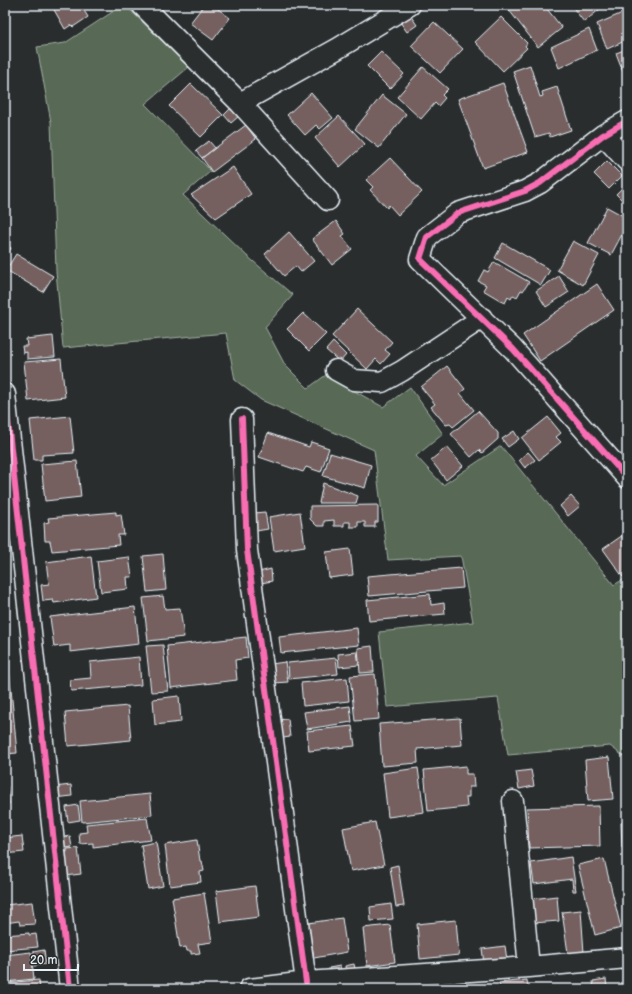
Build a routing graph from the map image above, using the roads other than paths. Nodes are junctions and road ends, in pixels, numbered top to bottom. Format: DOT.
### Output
graph roads {
  1 [pos="142,5"];
  2 [pos="410,5"];
  3 [pos="240,103"];
  4 [pos="627,121"];
  5 [pos="603,135"];
  6 [pos="627,161"];
  7 [pos="328,200"];
  8 [pos="482,318"];
  9 [pos="336,370"];
  10 [pos="5,394"];
  11 [pos="242,419"];
  12 [pos="627,478"];
  13 [pos="513,801"];
  14 [pos="627,958"];
  15 [pos="529,968"];
  16 [pos="306,982"];
  17 [pos="372,983"];
  18 [pos="70,989"];
  19 [pos="248,989"];
  1 -- 3 [label="street"];
  2 -- 3 [label="street"];
  3 -- 7 [label="street"];
  4 -- 5 [label="street"];
  5 -- 6 [label="street"];
  5 -- 8 [label="street"];
  8 -- 9 [label="street"];
  8 -- 12 [label="street"];
  10 -- 18 [label="street"];
  11 -- 16 [label="street"];
  13 -- 15 [label="street"];
  14 -- 15 [label="street"];
  15 -- 17 [label="street"];
  16 -- 17 [label="street"];
  16 -- 19 [label="street"];
}
